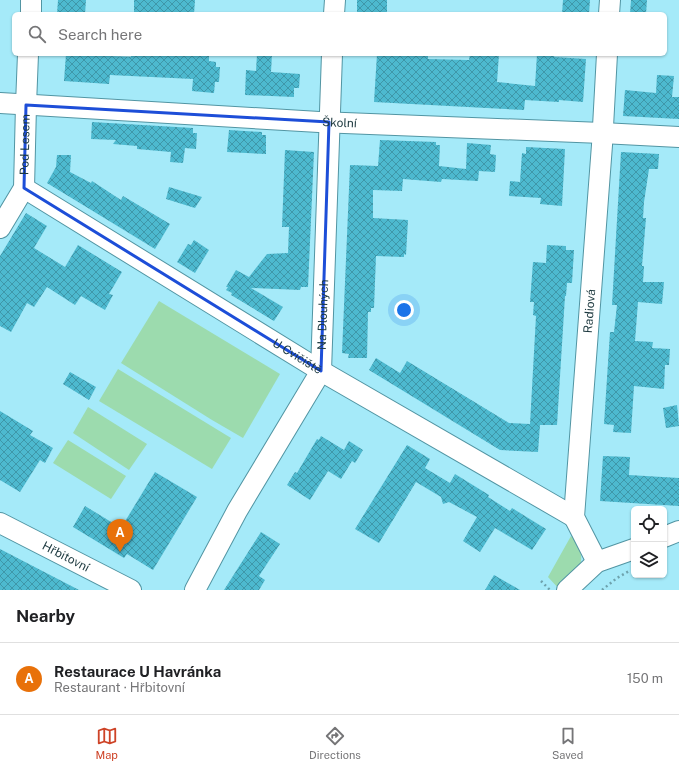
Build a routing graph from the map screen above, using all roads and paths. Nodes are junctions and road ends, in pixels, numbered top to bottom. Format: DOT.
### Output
graph roads {
  1 [pos="31,0"];
  2 [pos="335,0"];
  3 [pos="610,0"];
  4 [pos="30,12"];
  5 [pos="334,12"];
  6 [pos="609,12"];
  7 [pos="28,56"];
  8 [pos="332,56"];
  9 [pos="607,56"];
  10 [pos="0,103"];
  11 [pos="26,105"];
  12 [pos="329,122"];
  13 [pos="602,133"];
  14 [pos="679,137"];
  15 [pos="24,188"];
  16 [pos="0,228"];
  17 [pos="321,372"];
  18 [pos="574,518"];
  19 [pos="0,523"];
  20 [pos="679,531"];
  21 [pos="667,536"];
  22 [pos="631,550"];
  23 [pos="597,562"];
  24 [pos="631,570"];
  25 [pos="541,581"];
  26 [pos="131,590"];
  27 [pos="195,590"];
  28 [pos="550,590"];
  29 [pos="567,590"];
  30 [pos="602,590"];
  1 -- 4 [label="street"];
  2 -- 5 [label="street"];
  3 -- 6 [label="street"];
  7 -- 11 [label="street, Pod Lesem"];
  8 -- 12 [label="street, Na Dlouhých"];
  9 -- 13 [label="street, Radiová"];
  10 -- 11 [label="street, Školní"];
  11 -- 12 [label="street, Školní"];
  11 -- 15 [label="street, Pod Lesem"];
  12 -- 13 [label="street, Školní"];
  12 -- 17 [label="street, Na Dlouhých"];
  13 -- 14 [label="street, Školní"];
  13 -- 18 [label="street, Radiová"];
  15 -- 16 [label="street, Pod Lesem"];
  15 -- 17 [label="street, U Cvičiště"];
  17 -- 18 [label="street, U Cvičiště"];
  17 -- 27 [label="street, Na Dlouhých"];
  18 -- 23 [label="street"];
  19 -- 26 [label="street, Hřbitovní"];
  20 -- 21 [label="street"];
  22 -- 23 [label="street"];
  23 -- 29 [label="street"];
  24 -- 30 [label="path"];
  25 -- 28 [label="path"];
}
